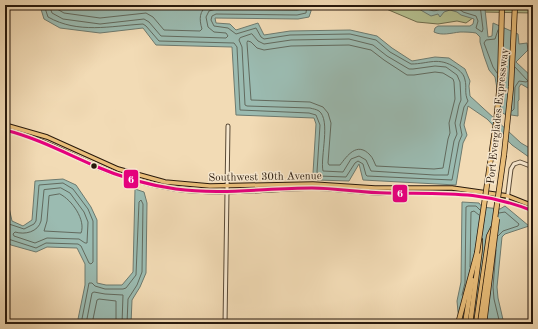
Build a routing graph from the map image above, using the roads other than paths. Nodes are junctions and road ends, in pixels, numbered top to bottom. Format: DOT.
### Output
graph roads {
  1 [pos="502,5"];
  2 [pos="515,5"];
  3 [pos="5,125"];
  4 [pos="228,126"];
  5 [pos="5,130"];
  6 [pos="504,155"];
  7 [pos="533,167"];
  8 [pos="227,185"];
  9 [pos="297,186"];
  10 [pos="227,191"];
  11 [pos="508,196"];
  12 [pos="507,201"];
  13 [pos="533,206"];
  14 [pos="533,211"];
  15 [pos="493,228"];
  16 [pos="479,234"];
  17 [pos="476,253"];
  18 [pos="225,324"];
  19 [pos="458,324"];
  20 [pos="465,324"];
  21 [pos="469,324"];
  22 [pos="476,324"];
  23 [pos="480,324"];
  24 [pos="484,324"];
  1 -- 16 [label="highway, Port Everglades Expressway, bridge"];
  2 -- 6 [label="highway, Port Everglades Expressway"];
  3 -- 8 [label="main road, Southwest 30th Avenue"];
  4 -- 8 [label="street"];
  5 -- 10 [label="main road, Southwest 30th Avenue"];
  6 -- 15 [label="highway, Port Everglades Expressway, bridge"];
  6 -- 24 [label="highway, bridge"];
  7 -- 11 [label="street"];
  8 -- 9 [label="main road, Southwest 30th Avenue"];
  8 -- 10 [label="street"];
  9 -- 10 [label="main road, Southwest 30th Avenue"];
  9 -- 11 [label="main road, Southwest 30th Avenue"];
  9 -- 12 [label="main road, Southwest 30th Avenue"];
  10 -- 18 [label="street"];
  11 -- 12 [label="street"];
  11 -- 13 [label="main road, Southwest 30th Avenue"];
  12 -- 14 [label="main road, Southwest 30th Avenue"];
  15 -- 22 [label="highway"];
  15 -- 23 [label="highway, Port Everglades Expressway, bridge"];
  16 -- 17 [label="highway, Port Everglades Expressway, bridge"];
  16 -- 21 [label="highway, bridge"];
  17 -- 19 [label="highway"];
  17 -- 20 [label="highway, Port Everglades Expressway"];
}
